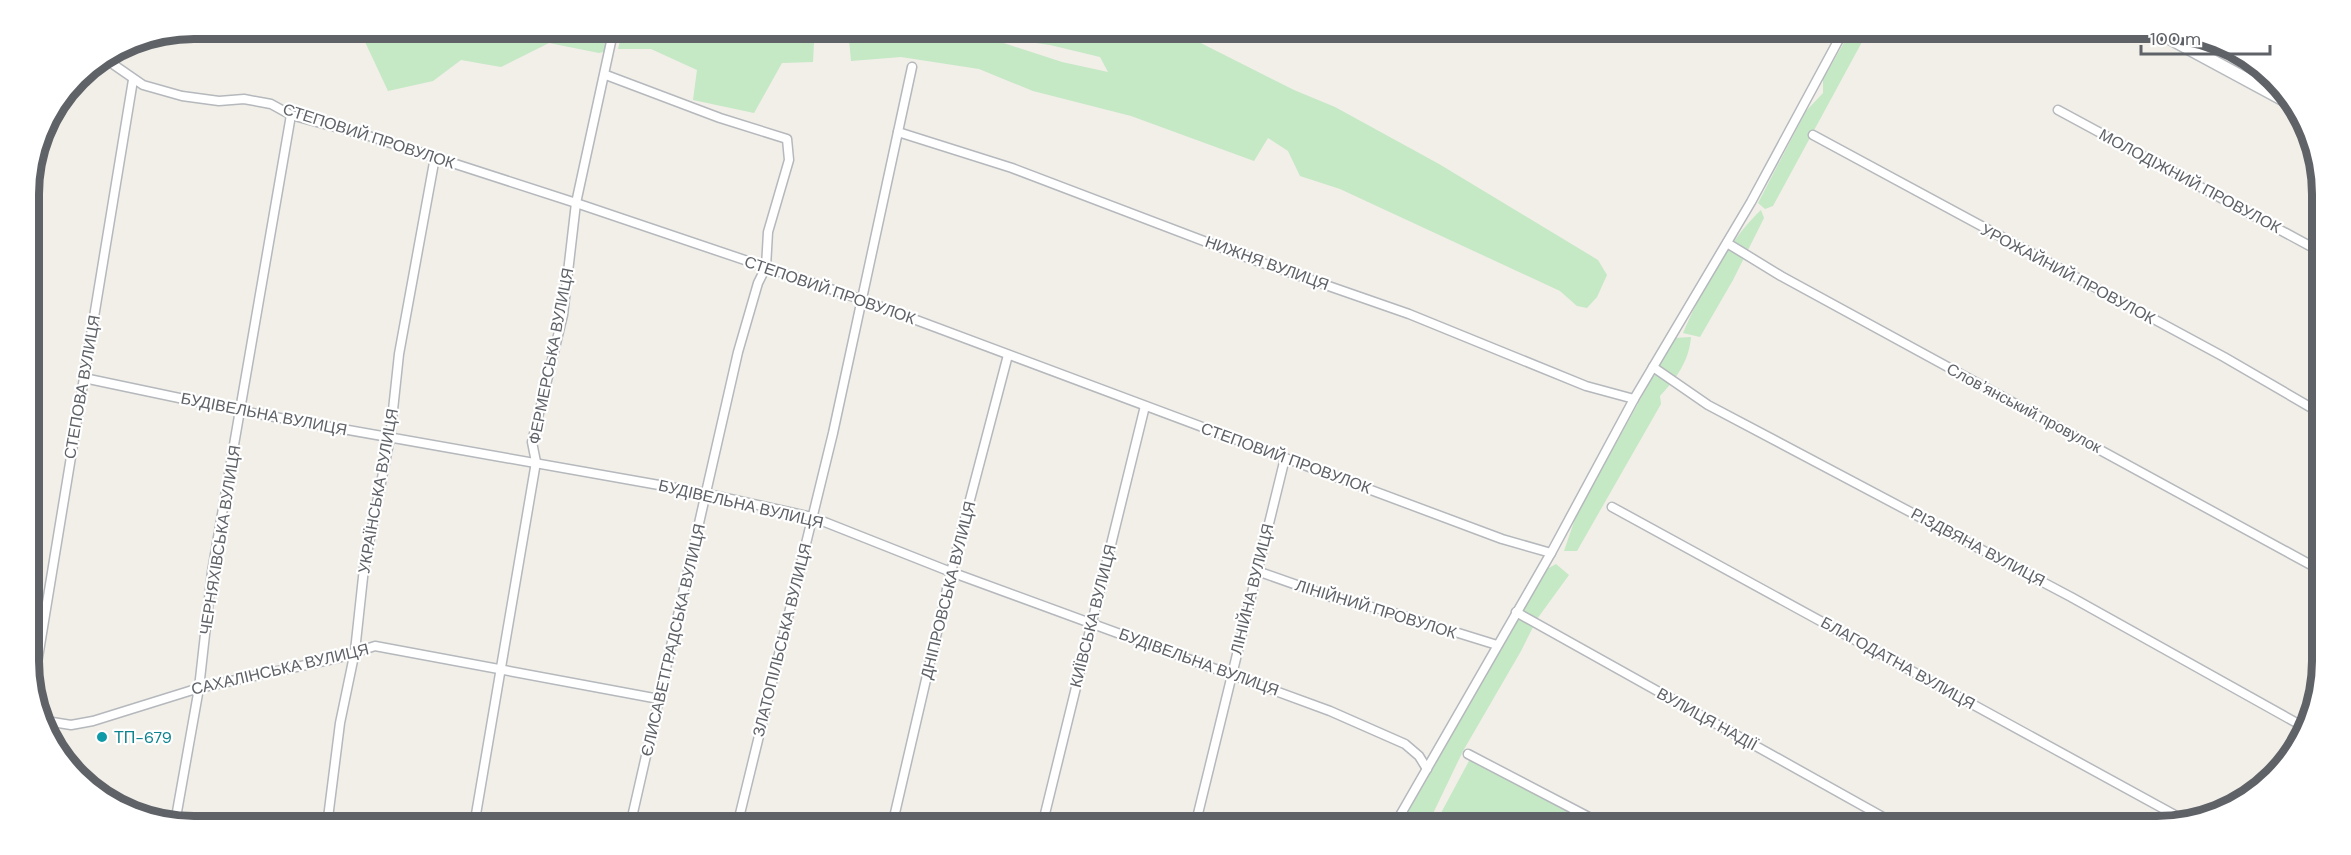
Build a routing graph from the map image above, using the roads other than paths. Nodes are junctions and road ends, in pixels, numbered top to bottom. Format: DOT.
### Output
graph roads {
  1 [pos="612,39"];
  2 [pos="1839,39"];
  3 [pos="2173,40"];
  4 [pos="111,64"];
  5 [pos="912,67"];
  6 [pos="606,75"];
  7 [pos="133,80"];
  8 [pos="2276,95"];
  9 [pos="2058,110"];
  10 [pos="291,115"];
  11 [pos="898,132"];
  12 [pos="1814,135"];
  13 [pos="435,157"];
  14 [pos="576,203"];
  15 [pos="1727,243"];
  16 [pos="2312,247"];
  17 [pos="766,267"];
  18 [pos="861,299"];
  19 [pos="1008,356"];
  20 [pos="1653,367"];
  21 [pos="84,378"];
  22 [pos="1634,399"];
  23 [pos="1145,406"];
  24 [pos="2312,408"];
  25 [pos="242,411"];
  26 [pos="390,438"];
  27 [pos="1285,458"];
  28 [pos="536,462"];
  29 [pos="704,493"];
  30 [pos="1612,507"];
  31 [pos="812,517"];
  32 [pos="1551,553"];
  33 [pos="2312,566"];
  34 [pos="1257,571"];
  35 [pos="951,572"];
  36 [pos="1516,612"];
  37 [pos="1091,623"];
  38 [pos="1497,645"];
  39 [pos="39,651"];
  40 [pos="354,651"];
  41 [pos="501,667"];
  42 [pos="1231,673"];
  43 [pos="199,688"];
  44 [pos="659,699"];
  45 [pos="52,722"];
  46 [pos="2298,724"];
  47 [pos="1468,754"];
  48 [pos="1426,769"];
  49 [pos="176,815"];
  50 [pos="2175,815"];
  51 [pos="328,816"];
  52 [pos="476,816"];
  53 [pos="632,816"];
  54 [pos="739,816"];
  55 [pos="894,816"];
  56 [pos="1043,816"];
  57 [pos="1197,816"];
  58 [pos="1400,816"];
  59 [pos="1587,816"];
  60 [pos="1881,816"];
  1 -- 6 [label="street, ФЕРМЕРСЬКА ВУЛИЦЯ"];
  2 -- 15 [label="street"];
  3 -- 8 [label="street"];
  4 -- 7 [label="street, СТЕПОВИЙ ПРОВУЛОК"];
  5 -- 11 [label="street, ЗЛАТОПІЛЬСЬКА ВУЛИЦЯ"];
  6 -- 14 [label="street, ФЕРМЕРСЬКА ВУЛИЦЯ"];
  6 -- 17 [label="street, ЄЛИСАВЕТГРАДСЬКА ВУЛИЦЯ"];
  7 -- 10 [label="street, СТЕПОВИЙ ПРОВУЛОК"];
  7 -- 21 [label="street, СТЕПОВА ВУЛИЦЯ"];
  9 -- 16 [label="street, МОЛОДІЖНИЙ ПРОВУЛОК"];
  10 -- 13 [label="street, СТЕПОВИЙ ПРОВУЛОК"];
  10 -- 25 [label="street, ЧЕРНЯХІВСЬКА ВУЛИЦЯ"];
  11 -- 18 [label="street, ЗЛАТОПІЛЬСЬКА ВУЛИЦЯ"];
  11 -- 22 [label="street, НИЖНЯ ВУЛИЦЯ"];
  12 -- 24 [label="street, УРОЖАЙНИЙ ПРОВУЛОК"];
  13 -- 14 [label="street, СТЕПОВИЙ ПРОВУЛОК"];
  13 -- 26 [label="street, УКРАЇНСЬКА ВУЛИЦЯ"];
  14 -- 17 [label="street, СТЕПОВИЙ ПРОВУЛОК"];
  14 -- 28 [label="street, ФЕРМЕРСЬКА ВУЛИЦЯ"];
  15 -- 20 [label="street"];
  15 -- 33 [label="street, Словʼянський провулок"];
  17 -- 18 [label="street, СТЕПОВИЙ ПРОВУЛОК"];
  17 -- 29 [label="street, ЄЛИСАВЕТГРАДСЬКА ВУЛИЦЯ"];
  18 -- 19 [label="street, СТЕПОВИЙ ПРОВУЛОК"];
  18 -- 31 [label="street, ЗЛАТОПІЛЬСЬКА ВУЛИЦЯ"];
  19 -- 23 [label="street, СТЕПОВИЙ ПРОВУЛОК"];
  19 -- 35 [label="street, ДНІПРОВСЬКА ВУЛИЦЯ"];
  20 -- 22 [label="street"];
  20 -- 46 [label="street, РІЗДВЯНА ВУЛИЦЯ"];
  21 -- 25 [label="street, БУДІВЕЛЬНА ВУЛИЦЯ"];
  21 -- 39 [label="street, СТЕПОВА ВУЛИЦЯ"];
  22 -- 32 [label="street"];
  23 -- 27 [label="street, СТЕПОВИЙ ПРОВУЛОК"];
  23 -- 37 [label="street, КИЇВСЬКА ВУЛИЦЯ"];
  25 -- 26 [label="street, БУДІВЕЛЬНА ВУЛИЦЯ"];
  25 -- 43 [label="street, ЧЕРНЯХІВСЬКА ВУЛИЦЯ"];
  26 -- 28 [label="street, БУДІВЕЛЬНА ВУЛИЦЯ"];
  26 -- 40 [label="street, УКРАЇНСЬКА ВУЛИЦЯ"];
  27 -- 32 [label="street, СТЕПОВИЙ ПРОВУЛОК"];
  27 -- 34 [label="street, ЛІНІЙНА ВУЛИЦЯ"];
  28 -- 29 [label="street, БУДІВЕЛЬНА ВУЛИЦЯ"];
  28 -- 41 [label="street, ФЕРМЕРСЬКА ВУЛИЦЯ"];
  29 -- 31 [label="street, БУДІВЕЛЬНА ВУЛИЦЯ"];
  29 -- 44 [label="street, ЄЛИСАВЕТГРАДСЬКА ВУЛИЦЯ"];
  30 -- 50 [label="street, БЛАГОДАТНА ВУЛИЦЯ"];
  31 -- 35 [label="street, БУДІВЕЛЬНА ВУЛИЦЯ"];
  31 -- 54 [label="street, ЗЛАТОПІЛЬСЬКА ВУЛИЦЯ"];
  32 -- 36 [label="street"];
  34 -- 38 [label="street, ЛІНІЙНИЙ ПРОВУЛОК"];
  34 -- 42 [label="street, ЛІНІЙНА ВУЛИЦЯ"];
  35 -- 37 [label="street, БУДІВЕЛЬНА ВУЛИЦЯ"];
  35 -- 55 [label="street, ДНІПРОВСЬКА ВУЛИЦЯ"];
  36 -- 38 [label="street"];
  36 -- 60 [label="street, ВУЛИЦЯ НАДІЇ"];
  37 -- 42 [label="street, БУДІВЕЛЬНА ВУЛИЦЯ"];
  37 -- 56 [label="street, КИЇВСЬКА ВУЛИЦЯ"];
  38 -- 48 [label="street"];
  40 -- 41 [label="street, САХАЛІНСЬКА ВУЛИЦЯ"];
  40 -- 43 [label="street, САХАЛІНСЬКА ВУЛИЦЯ"];
  40 -- 51 [label="street, УКРАЇНСЬКА ВУЛИЦЯ"];
  41 -- 44 [label="street, САХАЛІНСЬКА ВУЛИЦЯ"];
  41 -- 52 [label="street, ФЕРМЕРСЬКА ВУЛИЦЯ"];
  42 -- 48 [label="street, БУДІВЕЛЬНА ВУЛИЦЯ"];
  42 -- 57 [label="street, ЛІНІЙНА ВУЛИЦЯ"];
  43 -- 45 [label="street, САХАЛІНСЬКА ВУЛИЦЯ"];
  43 -- 49 [label="street, ЧЕРНЯХІВСЬКА ВУЛИЦЯ"];
  44 -- 53 [label="street, ЄЛИСАВЕТГРАДСЬКА ВУЛИЦЯ"];
  47 -- 59 [label="street"];
  48 -- 58 [label="street"];
}
